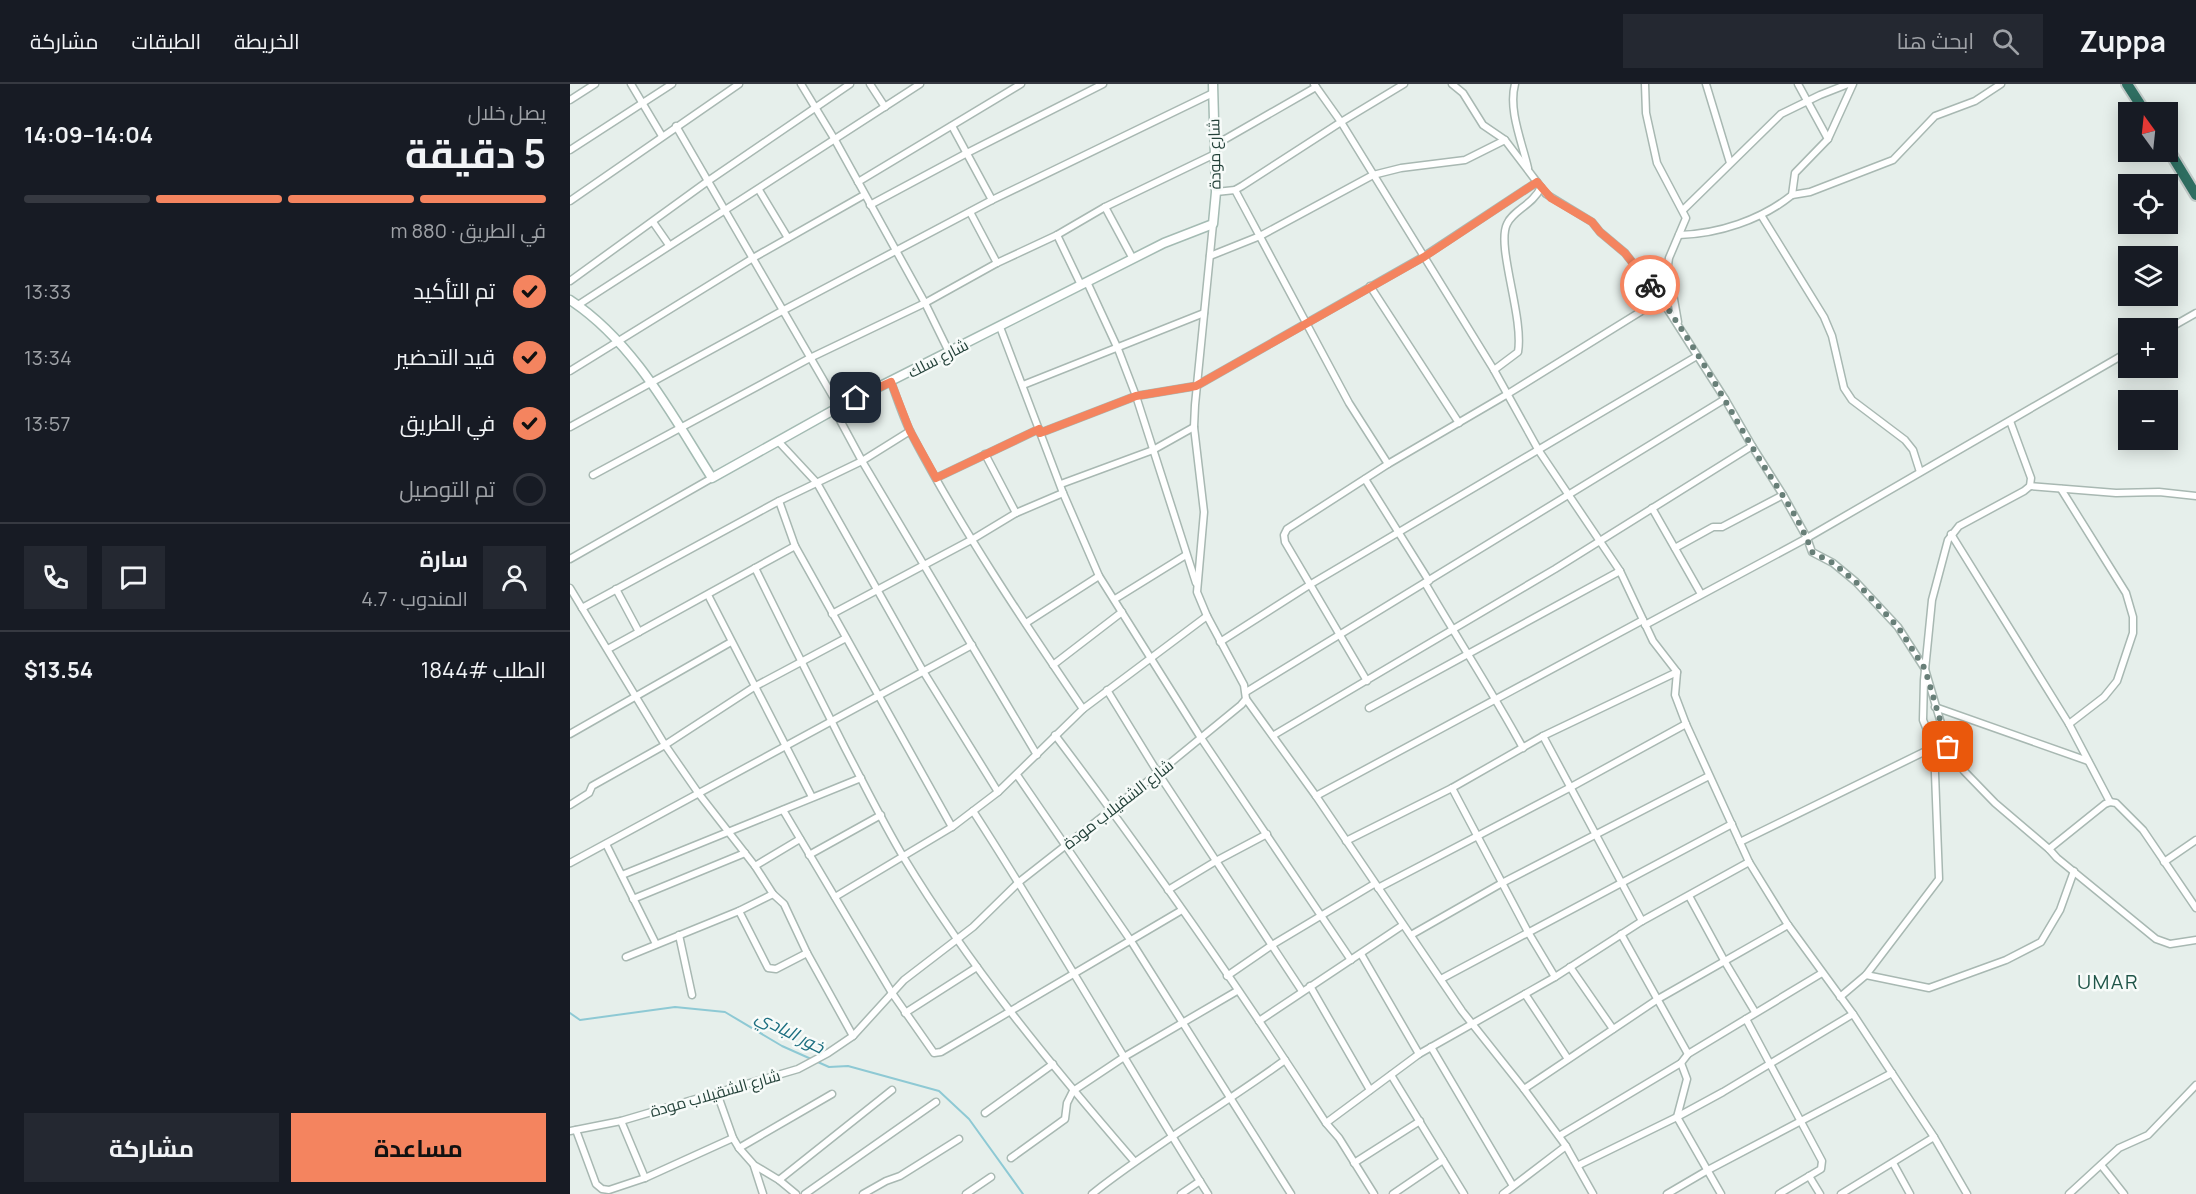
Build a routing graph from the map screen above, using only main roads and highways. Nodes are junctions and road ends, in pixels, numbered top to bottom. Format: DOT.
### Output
graph roads {
  1 [pos="2127,84"];
  2 [pos="2139,102"];
  3 [pos="2176,162"];
  4 [pos="2196,195"];
  1 -- 2 [label="highway"];
  3 -- 4 [label="highway"];
}
